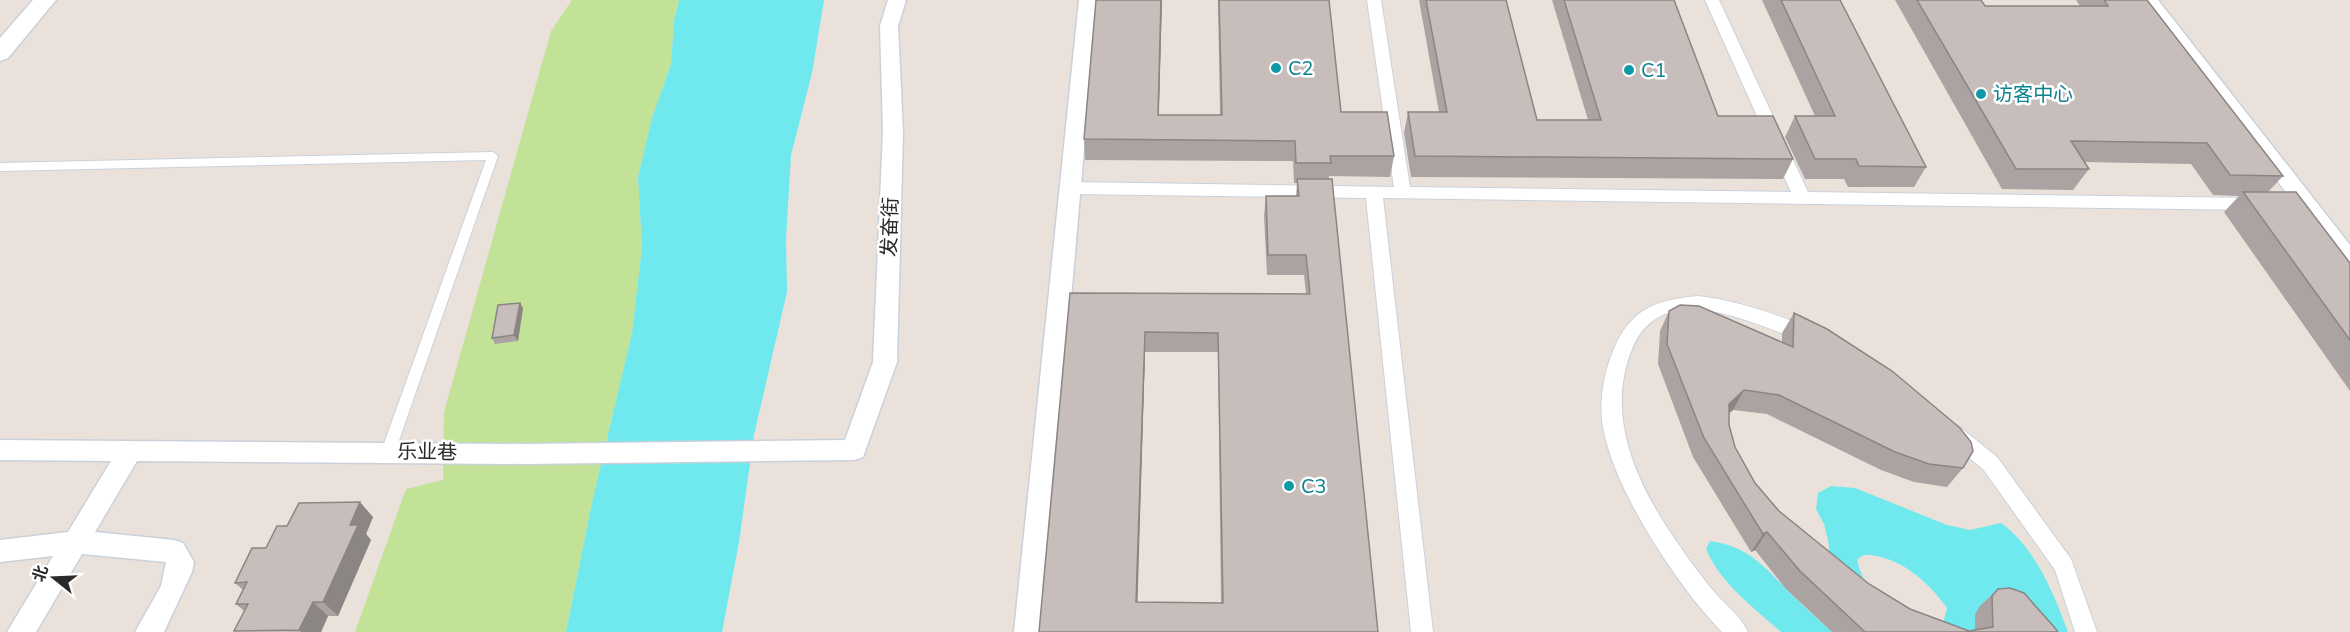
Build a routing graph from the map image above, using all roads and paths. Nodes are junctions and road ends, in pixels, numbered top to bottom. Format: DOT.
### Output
graph roads {
  1 [pos="45,0"];
  2 [pos="897,0"];
  3 [pos="1088,0"];
  4 [pos="1374,0"];
  5 [pos="1712,0"];
  6 [pos="2149,0"];
  7 [pos="0,53"];
  8 [pos="0,167"];
  9 [pos="1070,188"];
  10 [pos="1374,192"];
  11 [pos="1403,193"];
  12 [pos="1802,198"];
  13 [pos="2307,205"];
  14 [pos="2350,260"];
  15 [pos="1830,347"];
  16 [pos="1938,420"];
  17 [pos="0,450"];
  18 [pos="854,450"];
  19 [pos="130,452"];
  20 [pos="388,452"];
  21 [pos="76,542"];
  22 [pos="0,550"];
  23 [pos="21,632"];
  24 [pos="150,632"];
  25 [pos="1028,632"];
  26 [pos="1422,632"];
  27 [pos="1737,632"];
  28 [pos="2086,632"];
  1 -- 7 [label="street"];
  2 -- 18 [label="street, 发奋街"];
  3 -- 9 [label="street"];
  4 -- 11 [label="street"];
  5 -- 12 [label="street"];
  6 -- 13 [label="street"];
  8 -- 20 [label="lane"];
  9 -- 10 [label="street"];
  9 -- 25 [label="street"];
  10 -- 11 [label="street"];
  10 -- 26 [label="street"];
  11 -- 12 [label="street"];
  12 -- 13 [label="street"];
  13 -- 14 [label="street"];
  15 -- 27 [label="street"];
  16 -- 28 [label="street"];
  17 -- 19 [label="street, 乐业巷"];
  18 -- 20 [label="street, 乐业巷"];
  19 -- 20 [label="street, 乐业巷"];
  19 -- 21 [label="street"];
  21 -- 22 [label="street"];
  21 -- 23 [label="street"];
  21 -- 24 [label="street"];
}
